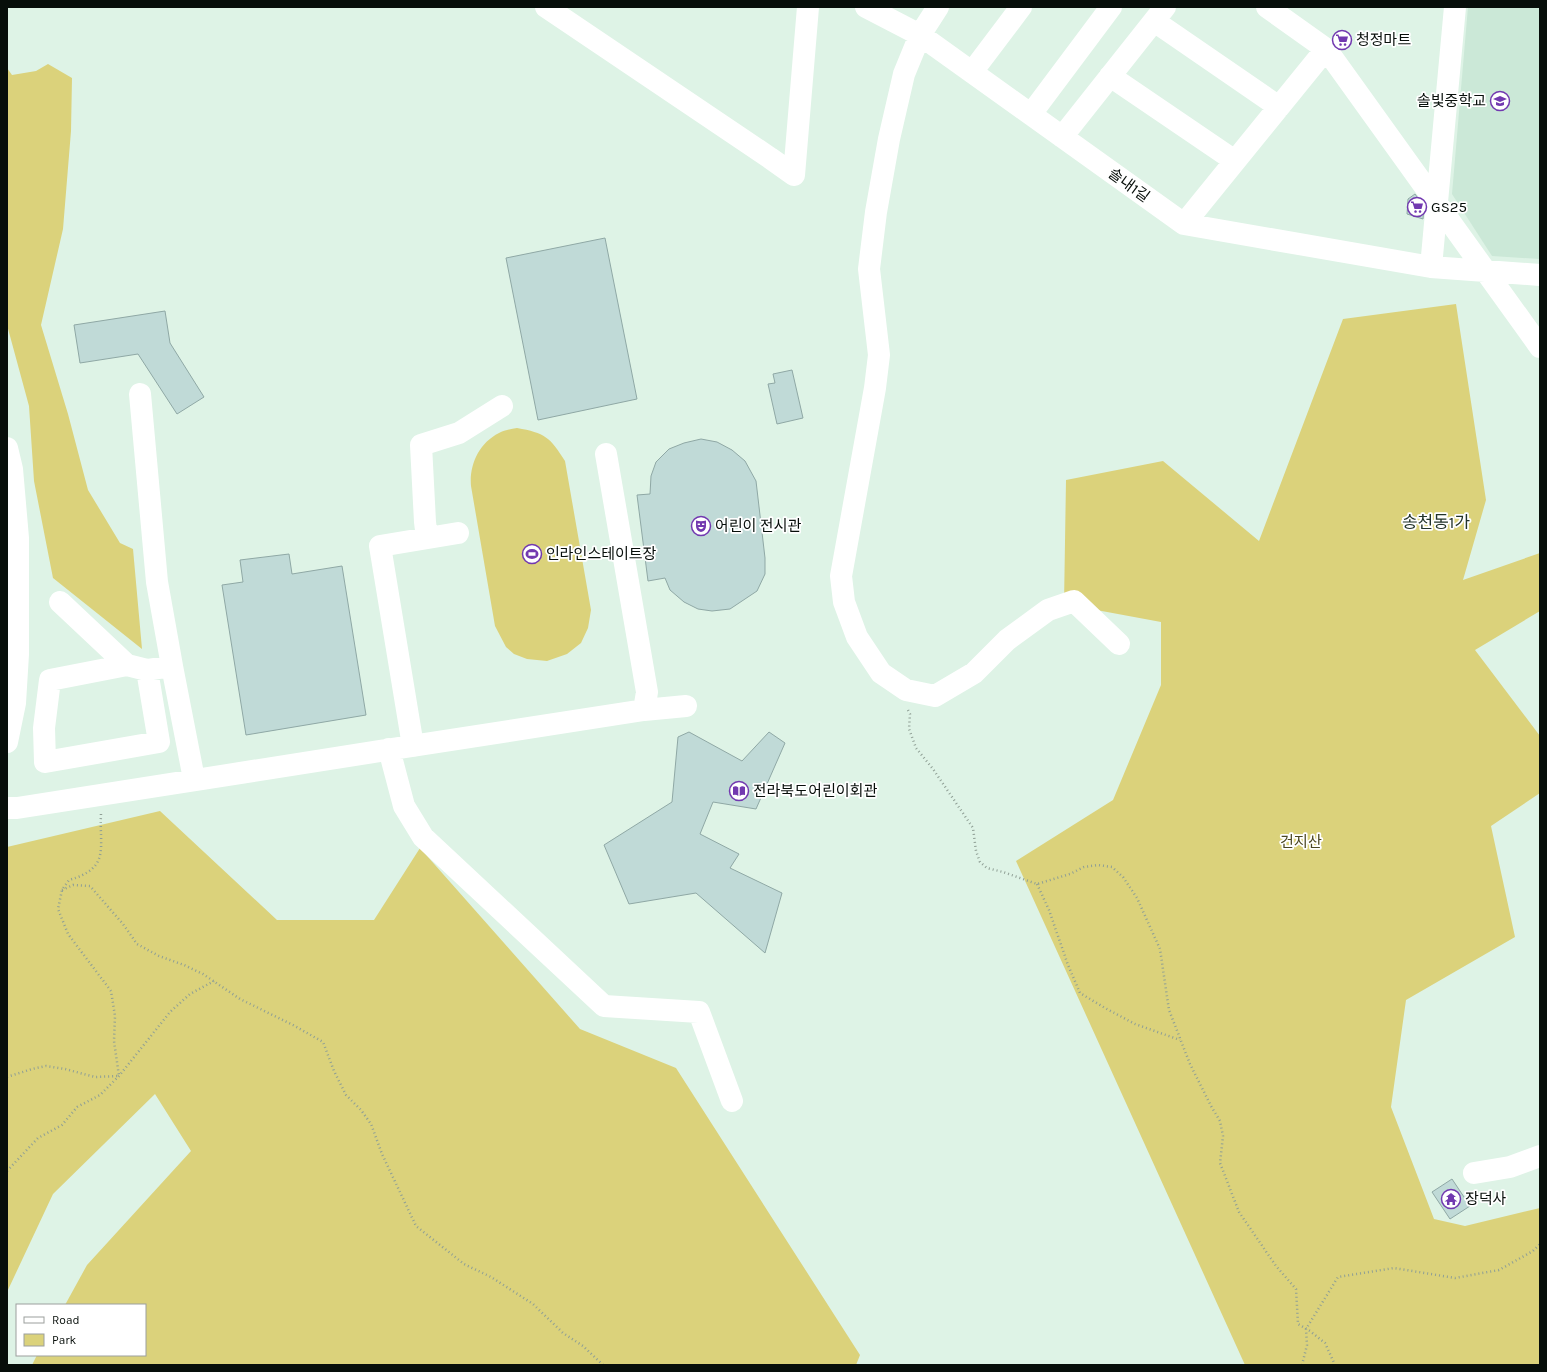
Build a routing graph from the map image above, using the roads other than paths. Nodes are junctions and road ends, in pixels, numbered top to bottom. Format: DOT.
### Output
graph roads {
  1 [pos="546,7"];
  2 [pos="808,7"];
  3 [pos="866,7"];
  4 [pos="938,7"];
  5 [pos="1020,7"];
  6 [pos="1111,7"];
  7 [pos="1267,7"];
  8 [pos="1455,7"];
  9 [pos="1160,14"];
  10 [pos="920,35"];
  11 [pos="1326,49"];
  12 [pos="972,72"];
  13 [pos="1110,76"];
  14 [pos="1279,107"];
  15 [pos="1031,114"];
  16 [pos="1062,137"];
  17 [pos="1235,161"];
  18 [pos="1437,203"];
  19 [pos="1184,224"];
  20 [pos="1431,266"];
  21 [pos="1485,271"];
  22 [pos="1540,275"];
  23 [pos="1540,347"];
  24 [pos="140,394"];
  25 [pos="502,406"];
  26 [pos="7,448"];
  27 [pos="606,454"];
  28 [pos="458,533"];
  29 [pos="427,538"];
  30 [pos="60,602"];
  31 [pos="1119,644"];
  32 [pos="172,666"];
  33 [pos="137,667"];
  34 [pos="686,706"];
  35 [pos="644,710"];
  36 [pos="7,742"];
  37 [pos="412,746"];
  38 [pos="389,749"];
  39 [pos="194,779"];
  40 [pos="7,808"];
  41 [pos="732,1100"];
  42 [pos="1540,1156"];
  43 [pos="1474,1173"];
  1 -- 2 [label="street"];
  3 -- 10 [label="street, 솔내1길"];
  4 -- 10 [label="street"];
  5 -- 12 [label="street"];
  6 -- 15 [label="street"];
  7 -- 11 [label="street"];
  8 -- 18 [label="street"];
  9 -- 13 [label="street"];
  9 -- 14 [label="street"];
  10 -- 12 [label="street, 솔내1길"];
  10 -- 31 [label="street"];
  11 -- 14 [label="street"];
  11 -- 18 [label="street"];
  12 -- 15 [label="street, 솔내1길"];
  13 -- 16 [label="street"];
  13 -- 17 [label="street"];
  14 -- 17 [label="street"];
  15 -- 16 [label="street, 솔내1길"];
  16 -- 19 [label="street, 솔내1길"];
  17 -- 19 [label="street"];
  18 -- 20 [label="street"];
  18 -- 21 [label="street"];
  19 -- 20 [label="street, 솔내1길"];
  20 -- 21 [label="street, 솔내1길"];
  21 -- 22 [label="street, 솔내1길"];
  21 -- 23 [label="street"];
  24 -- 32 [label="street"];
  25 -- 29 [label="street"];
  26 -- 36 [label="street"];
  27 -- 35 [label="street"];
  28 -- 29 [label="street"];
  29 -- 37 [label="street"];
  30 -- 33 [label="street"];
  32 -- 33 [label="street"];
  32 -- 39 [label="street"];
  33 -- 33 [label="street"];
  34 -- 35 [label="street"];
  35 -- 37 [label="street"];
  37 -- 38 [label="street"];
  38 -- 39 [label="street"];
  38 -- 41 [label="street"];
  39 -- 40 [label="street"];
  42 -- 43 [label="street"];
}
